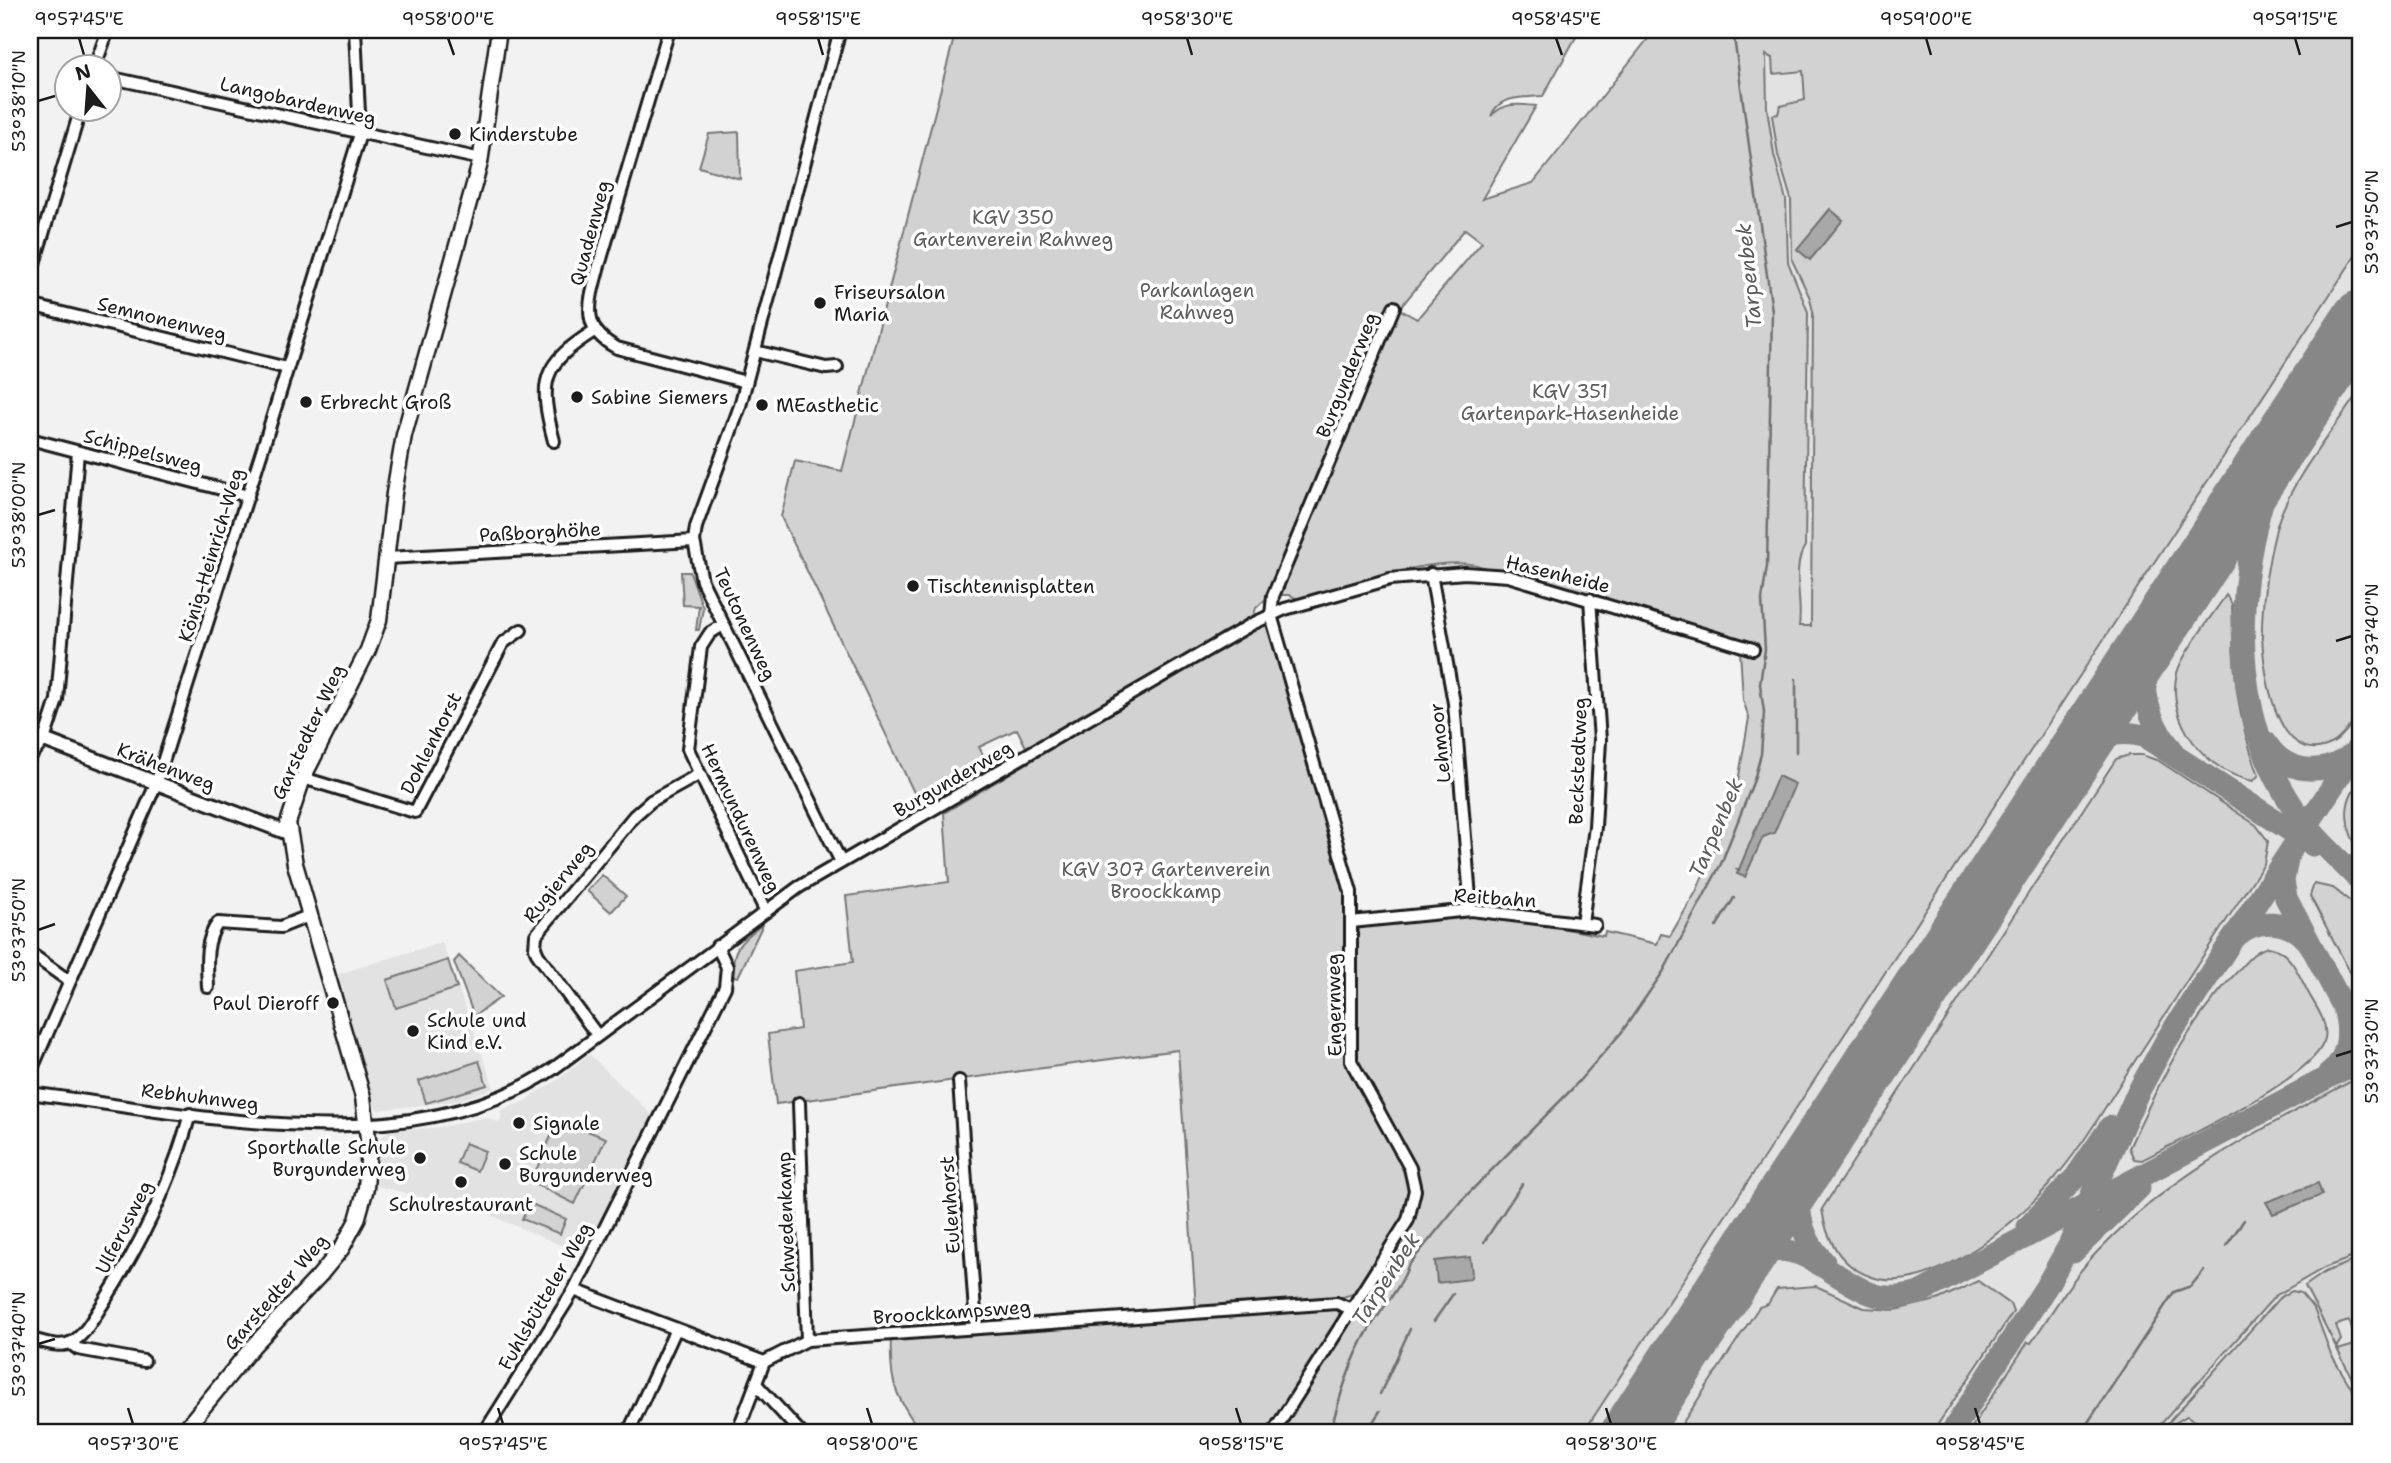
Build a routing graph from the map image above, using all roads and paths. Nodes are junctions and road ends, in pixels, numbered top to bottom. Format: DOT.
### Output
graph roads {
  1 [pos="107,30"];
  2 [pos="355,30"];
  3 [pos="499,30"];
  4 [pos="669,30"];
  5 [pos="840,30"];
  6 [pos="100,52"];
  7 [pos="122,79"];
  8 [pos="77,122"];
  9 [pos="360,134"];
  10 [pos="481,159"];
  11 [pos="30,277"];
  12 [pos="30,305"];
  13 [pos="1394,307"];
  14 [pos="594,331"];
  15 [pos="755,351"];
  16 [pos="837,367"];
  17 [pos="286,368"];
  18 [pos="746,382"];
  19 [pos="30,439"];
  20 [pos="554,441"];
  21 [pos="78,452"];
  22 [pos="248,496"];
  23 [pos="694,541"];
  24 [pos="387,558"];
  25 [pos="1431,574"];
  26 [pos="1590,599"];
  27 [pos="1271,615"];
  28 [pos="723,625"];
  29 [pos="521,630"];
  30 [pos="1753,649"];
  31 [pos="30,738"];
  32 [pos="44,740"];
  33 [pos="30,757"];
  34 [pos="698,775"];
  35 [pos="303,778"];
  36 [pos="156,784"];
  37 [pos="288,833"];
  38 [pos="841,862"];
  39 [pos="765,910"];
  40 [pos="1471,910"];
  41 [pos="311,915"];
  42 [pos="1351,922"];
  43 [pos="1581,923"];
  44 [pos="1595,925"];
  45 [pos="718,946"];
  46 [pos="30,953"];
  47 [pos="69,981"];
  48 [pos="208,987"];
  49 [pos="597,1035"];
  50 [pos="30,1073"];
  51 [pos="959,1081"];
  52 [pos="30,1093"];
  53 [pos="799,1103"];
  54 [pos="190,1114"];
  55 [pos="368,1122"];
  56 [pos="574,1290"];
  57 [pos="1351,1309"];
  58 [pos="976,1327"];
  59 [pos="676,1329"];
  60 [pos="30,1339"];
  61 [pos="807,1340"];
  62 [pos="70,1343"];
  63 [pos="144,1362"];
  64 [pos="764,1362"];
  65 [pos="756,1384"];
  66 [pos="186,1427"];
  67 [pos="216,1433"];
  68 [pos="484,1433"];
  69 [pos="628,1433"];
  70 [pos="737,1433"];
  71 [pos="801,1433"];
  72 [pos="1273,1433"];
  1 -- 6 [label="street"];
  2 -- 9 [label="street, König-Heinrich-Weg"];
  3 -- 10 [label="main road, Garstedter Weg"];
  4 -- 14 [label="street, Quadenweg"];
  5 -- 15 [label="street, Teutonenweg"];
  7 -- 9 [label="street, Langobardenweg"];
  8 -- 11 [label="street"];
  9 -- 10 [label="street, Langobardenweg"];
  9 -- 17 [label="street, König-Heinrich-Weg"];
  10 -- 24 [label="main road, Garstedter Weg"];
  12 -- 17 [label="street, Semnonenweg"];
  13 -- 27 [label="street, Burgunderweg"];
  14 -- 18 [label="street"];
  14 -- 20 [label="street"];
  15 -- 16 [label="street"];
  15 -- 18 [label="street, Teutonenweg"];
  17 -- 22 [label="street, König-Heinrich-Weg"];
  18 -- 23 [label="street, Teutonenweg"];
  19 -- 21 [label="street, Schippelsweg"];
  21 -- 22 [label="street, Schippelsweg"];
  21 -- 32 [label="street"];
  22 -- 36 [label="street, König-Heinrich-Weg"];
  23 -- 24 [label="street, Paßborghöhe"];
  23 -- 28 [label="street, Teutonenweg"];
  24 -- 35 [label="main road, Garstedter Weg"];
  25 -- 26 [label="street, Hasenheide"];
  25 -- 27 [label="street, Hasenheide"];
  25 -- 40 [label="street, Lehmoor"];
  26 -- 30 [label="street, Hasenheide"];
  26 -- 43 [label="street, Beckstedtweg"];
  27 -- 38 [label="street, Burgunderweg"];
  27 -- 42 [label="street, Engernweg"];
  28 -- 34 [label="street, Hermundurenweg"];
  28 -- 38 [label="street, Teutonenweg"];
  29 -- 35 [label="street, Dohlenhorst"];
  31 -- 32 [label="street, Krähenweg"];
  32 -- 33 [label="street"];
  32 -- 36 [label="street, Krähenweg"];
  34 -- 39 [label="street, Hermundurenweg"];
  34 -- 49 [label="street, Rugierweg"];
  35 -- 37 [label="main road, Garstedter Weg"];
  36 -- 37 [label="street, Krähenweg"];
  36 -- 47 [label="street, König-Heinrich-Weg"];
  37 -- 41 [label="main road, Garstedter Weg"];
  38 -- 39 [label="street, Burgunderweg"];
  39 -- 45 [label="street, Burgunderweg"];
  40 -- 42 [label="street, Reitbahn"];
  40 -- 43 [label="street, Reitbahn"];
  41 -- 48 [label="street"];
  41 -- 55 [label="main road, Garstedter Weg"];
  42 -- 57 [label="street, Engernweg"];
  43 -- 44 [label="street, Reitbahn"];
  45 -- 49 [label="street, Burgunderweg"];
  45 -- 56 [label="street, Fuhlsbütteler Weg"];
  46 -- 47 [label="street"];
  47 -- 50 [label="street, König-Heinrich-Weg"];
  49 -- 55 [label="street, Burgunderweg"];
  51 -- 58 [label="street, Eulenhorst"];
  52 -- 54 [label="street, Rebhuhnweg"];
  53 -- 61 [label="street, Schwedenkamp"];
  54 -- 55 [label="street, Rebhuhnweg"];
  54 -- 62 [label="street, Ulferusweg"];
  55 -- 66 [label="main road, Garstedter Weg"];
  56 -- 59 [label="street"];
  56 -- 68 [label="street, Fuhlsbütteler Weg"];
  57 -- 58 [label="street, Broockkampsweg"];
  57 -- 72 [label="street, Engernweg"];
  58 -- 61 [label="street, Broockkampsweg"];
  59 -- 64 [label="street"];
  59 -- 69 [label="street"];
  60 -- 62 [label="street"];
  61 -- 64 [label="street, Broockkampsweg"];
  62 -- 63 [label="street"];
  64 -- 65 [label="street"];
  65 -- 70 [label="street"];
  65 -- 71 [label="street"];
  66 -- 67 [label="street"];
}
